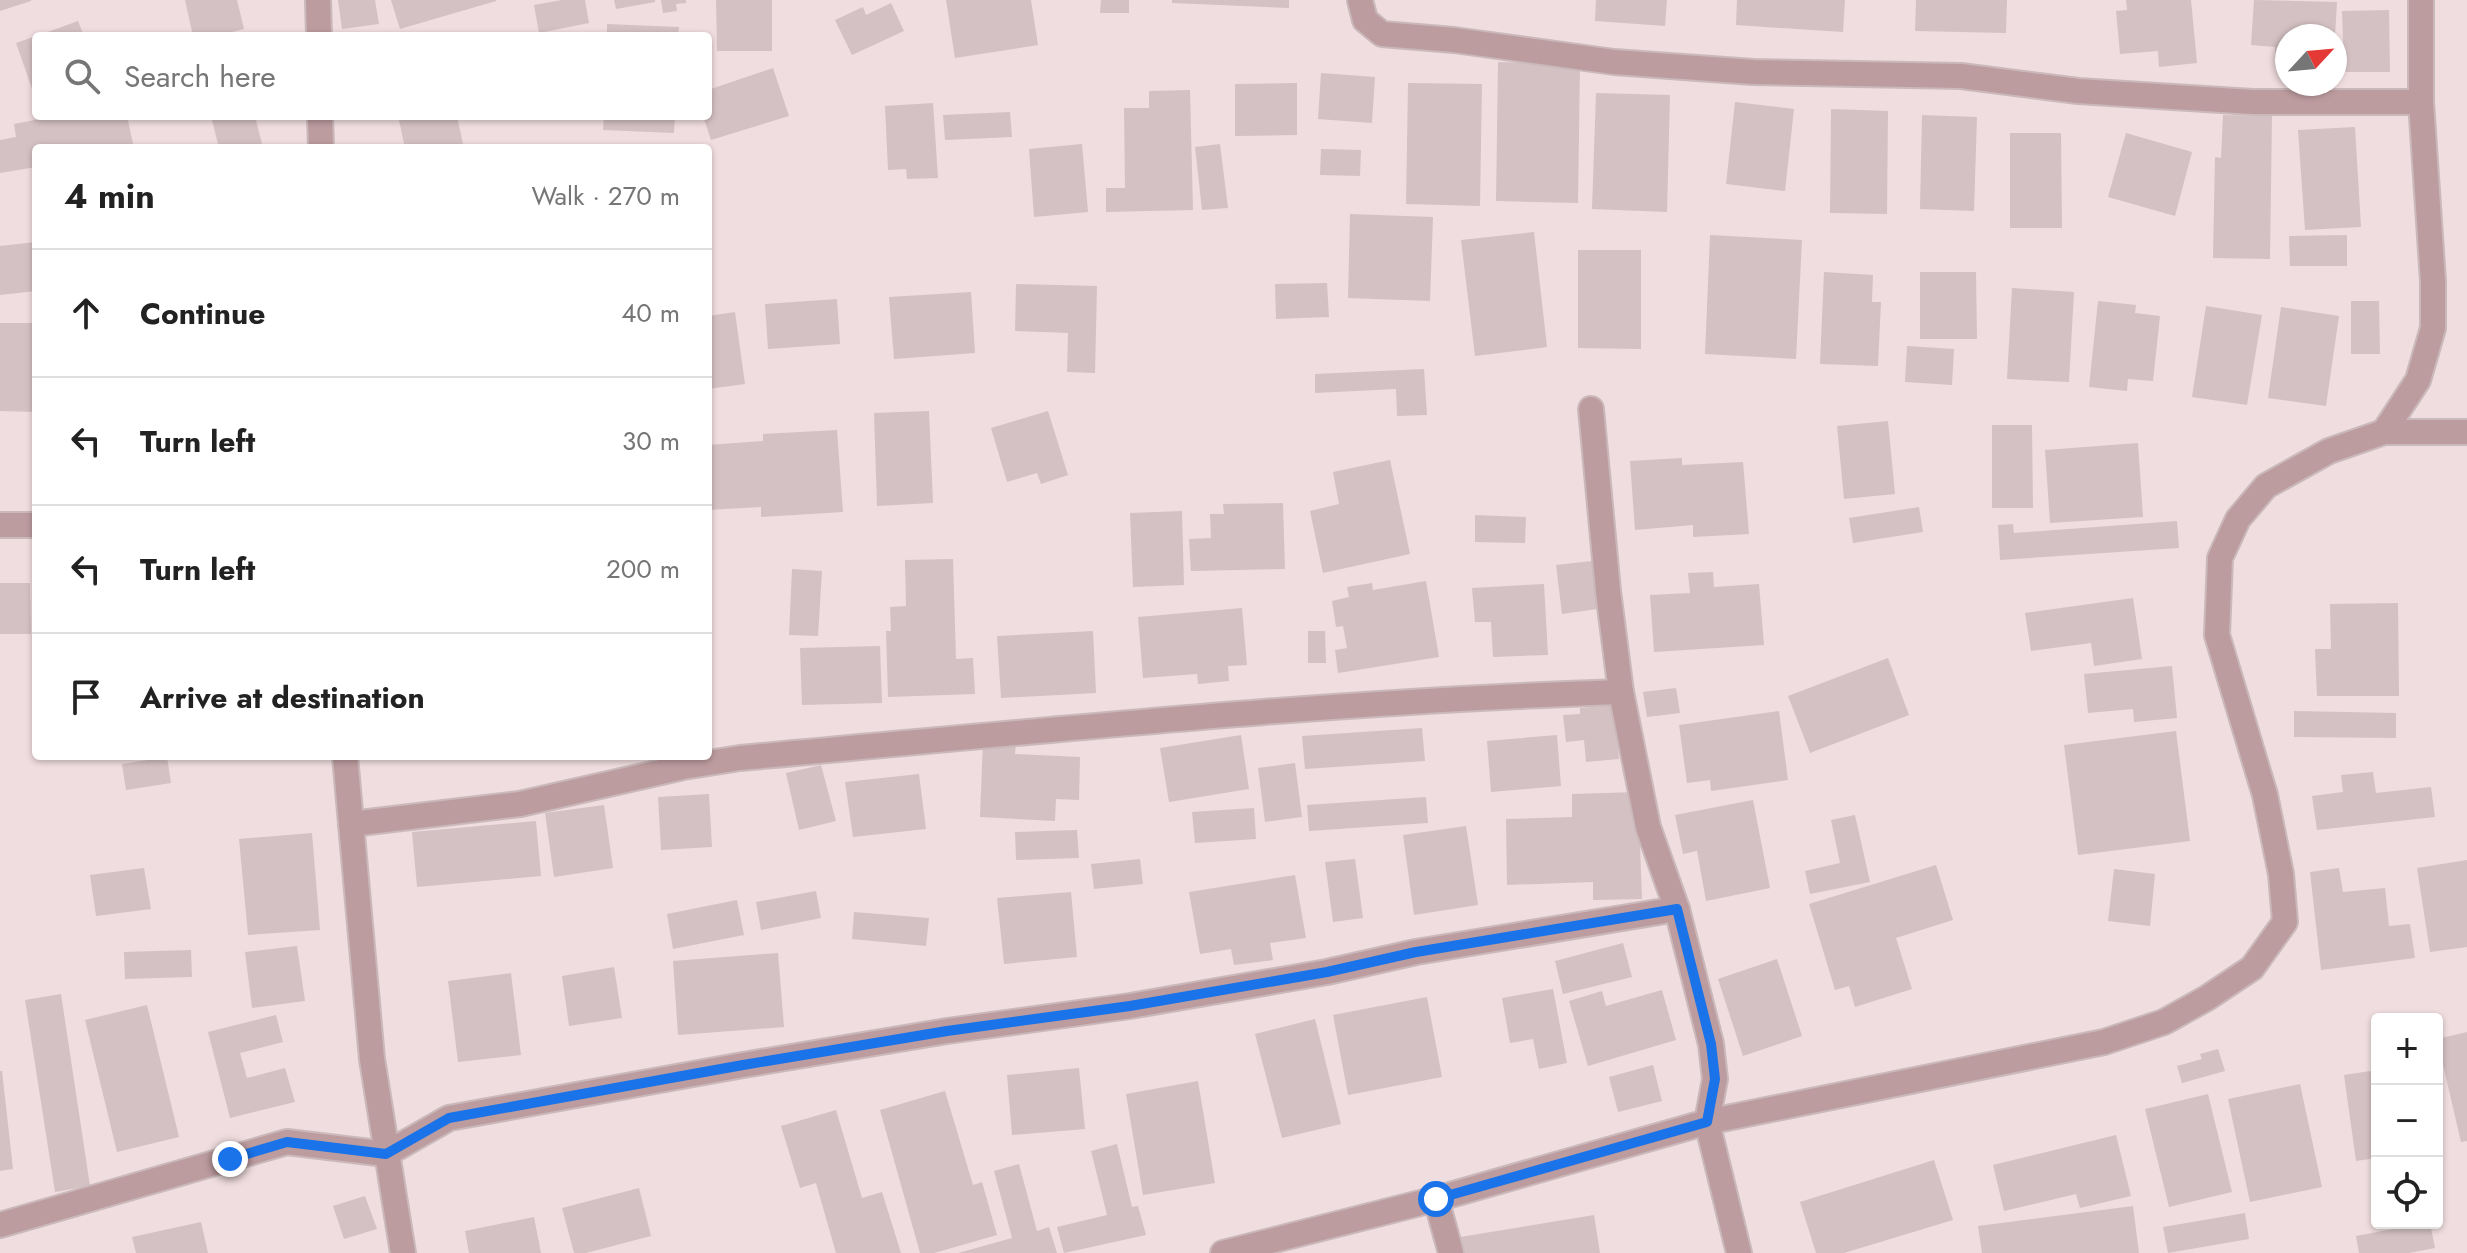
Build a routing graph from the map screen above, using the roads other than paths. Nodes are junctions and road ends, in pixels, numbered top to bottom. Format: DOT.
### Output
graph roads {
  1 [pos="318,0"];
  2 [pos="1360,0"];
  3 [pos="2421,0"];
  4 [pos="319,32"];
  5 [pos="2421,102"];
  6 [pos="320,120"];
  7 [pos="321,144"];
  8 [pos="1591,409"];
  9 [pos="2384,432"];
  10 [pos="2467,432"];
  11 [pos="0,525"];
  12 [pos="32,525"];
  13 [pos="1621,692"];
  14 [pos="345,760"];
  15 [pos="351,824"];
  16 [pos="1677,909"];
  17 [pos="1707,1122"];
  18 [pos="386,1154"];
  19 [pos="1436,1199"];
  20 [pos="0,1225"];
  21 [pos="403,1253"];
  22 [pos="1223,1253"];
  23 [pos="1451,1253"];
  24 [pos="1739,1253"];
  1 -- 4 [label="street"];
  2 -- 5 [label="street"];
  3 -- 5 [label="street"];
  5 -- 9 [label="street"];
  6 -- 7 [label="street"];
  8 -- 13 [label="street"];
  9 -- 10 [label="street"];
  9 -- 17 [label="street"];
  11 -- 12 [label="street"];
  13 -- 15 [label="street"];
  13 -- 16 [label="street"];
  14 -- 15 [label="street"];
  15 -- 18 [label="street"];
  16 -- 17 [label="street"];
  16 -- 18 [label="street"];
  17 -- 19 [label="street"];
  17 -- 24 [label="street"];
  18 -- 20 [label="street"];
  18 -- 21 [label="street"];
  19 -- 22 [label="street"];
  19 -- 23 [label="street"];
}
